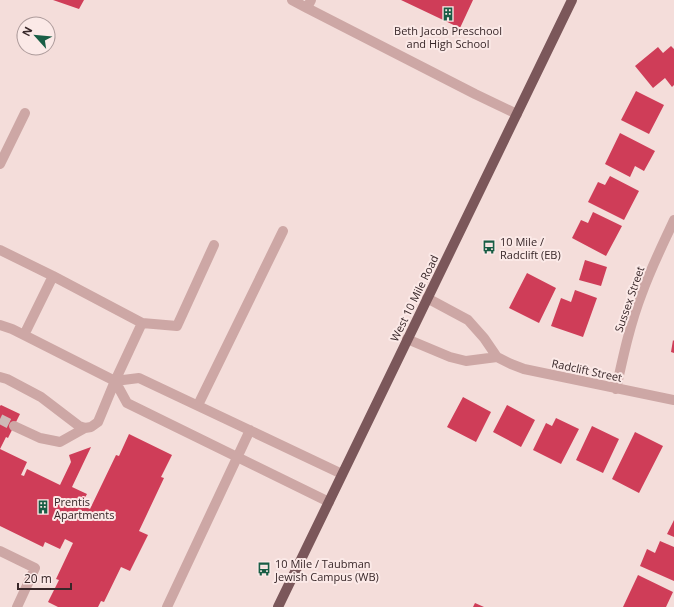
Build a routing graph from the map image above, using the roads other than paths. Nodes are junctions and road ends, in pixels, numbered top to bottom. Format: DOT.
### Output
graph roads {
  1 [pos="292,0"];
  2 [pos="572,0"];
  3 [pos="309,4"];
  4 [pos="25,113"];
  5 [pos="517,114"];
  6 [pos="0,164"];
  7 [pos="674,220"];
  8 [pos="283,231"];
  9 [pos="214,245"];
  10 [pos="0,250"];
  11 [pos="54,276"];
  12 [pos="427,298"];
  13 [pos="142,323"];
  14 [pos="0,325"];
  15 [pos="24,335"];
  16 [pos="407,339"];
  17 [pos="497,357"];
  18 [pos="0,377"];
  19 [pos="115,381"];
  20 [pos="616,389"];
  21 [pos="674,400"];
  22 [pos="198,406"];
  23 [pos="14,426"];
  24 [pos="85,428"];
  25 [pos="250,430"];
  26 [pos="237,457"];
  27 [pos="342,474"];
  28 [pos="329,502"];
  29 [pos="0,550"];
  30 [pos="17,607"];
  31 [pos="167,607"];
  32 [pos="278,607"];
  1 -- 3 [label="street"];
  2 -- 5 [label="main road, West 10 Mile Road"];
  3 -- 5 [label="street"];
  4 -- 6 [label="street"];
  5 -- 12 [label="main road, West 10 Mile Road"];
  7 -- 20 [label="street, Sussex Street"];
  8 -- 22 [label="street"];
  9 -- 13 [label="street"];
  10 -- 11 [label="street"];
  11 -- 13 [label="street"];
  11 -- 15 [label="street"];
  12 -- 16 [label="main road, West 10 Mile Road"];
  12 -- 17 [label="street"];
  13 -- 19 [label="street"];
  14 -- 15 [label="street"];
  15 -- 19 [label="street"];
  16 -- 17 [label="street"];
  16 -- 27 [label="main road, West 10 Mile Road"];
  17 -- 20 [label="street, Radclift Street"];
  18 -- 24 [label="street"];
  19 -- 22 [label="street"];
  19 -- 24 [label="street"];
  19 -- 26 [label="street"];
  20 -- 21 [label="street, Radclift Street"];
  22 -- 25 [label="street"];
  23 -- 24 [label="street"];
  25 -- 26 [label="street"];
  25 -- 27 [label="street"];
  26 -- 28 [label="street"];
  26 -- 31 [label="street"];
  27 -- 28 [label="main road, West 10 Mile Road"];
  28 -- 32 [label="main road, West 10 Mile Road"];
  29 -- 30 [label="street"];
}
